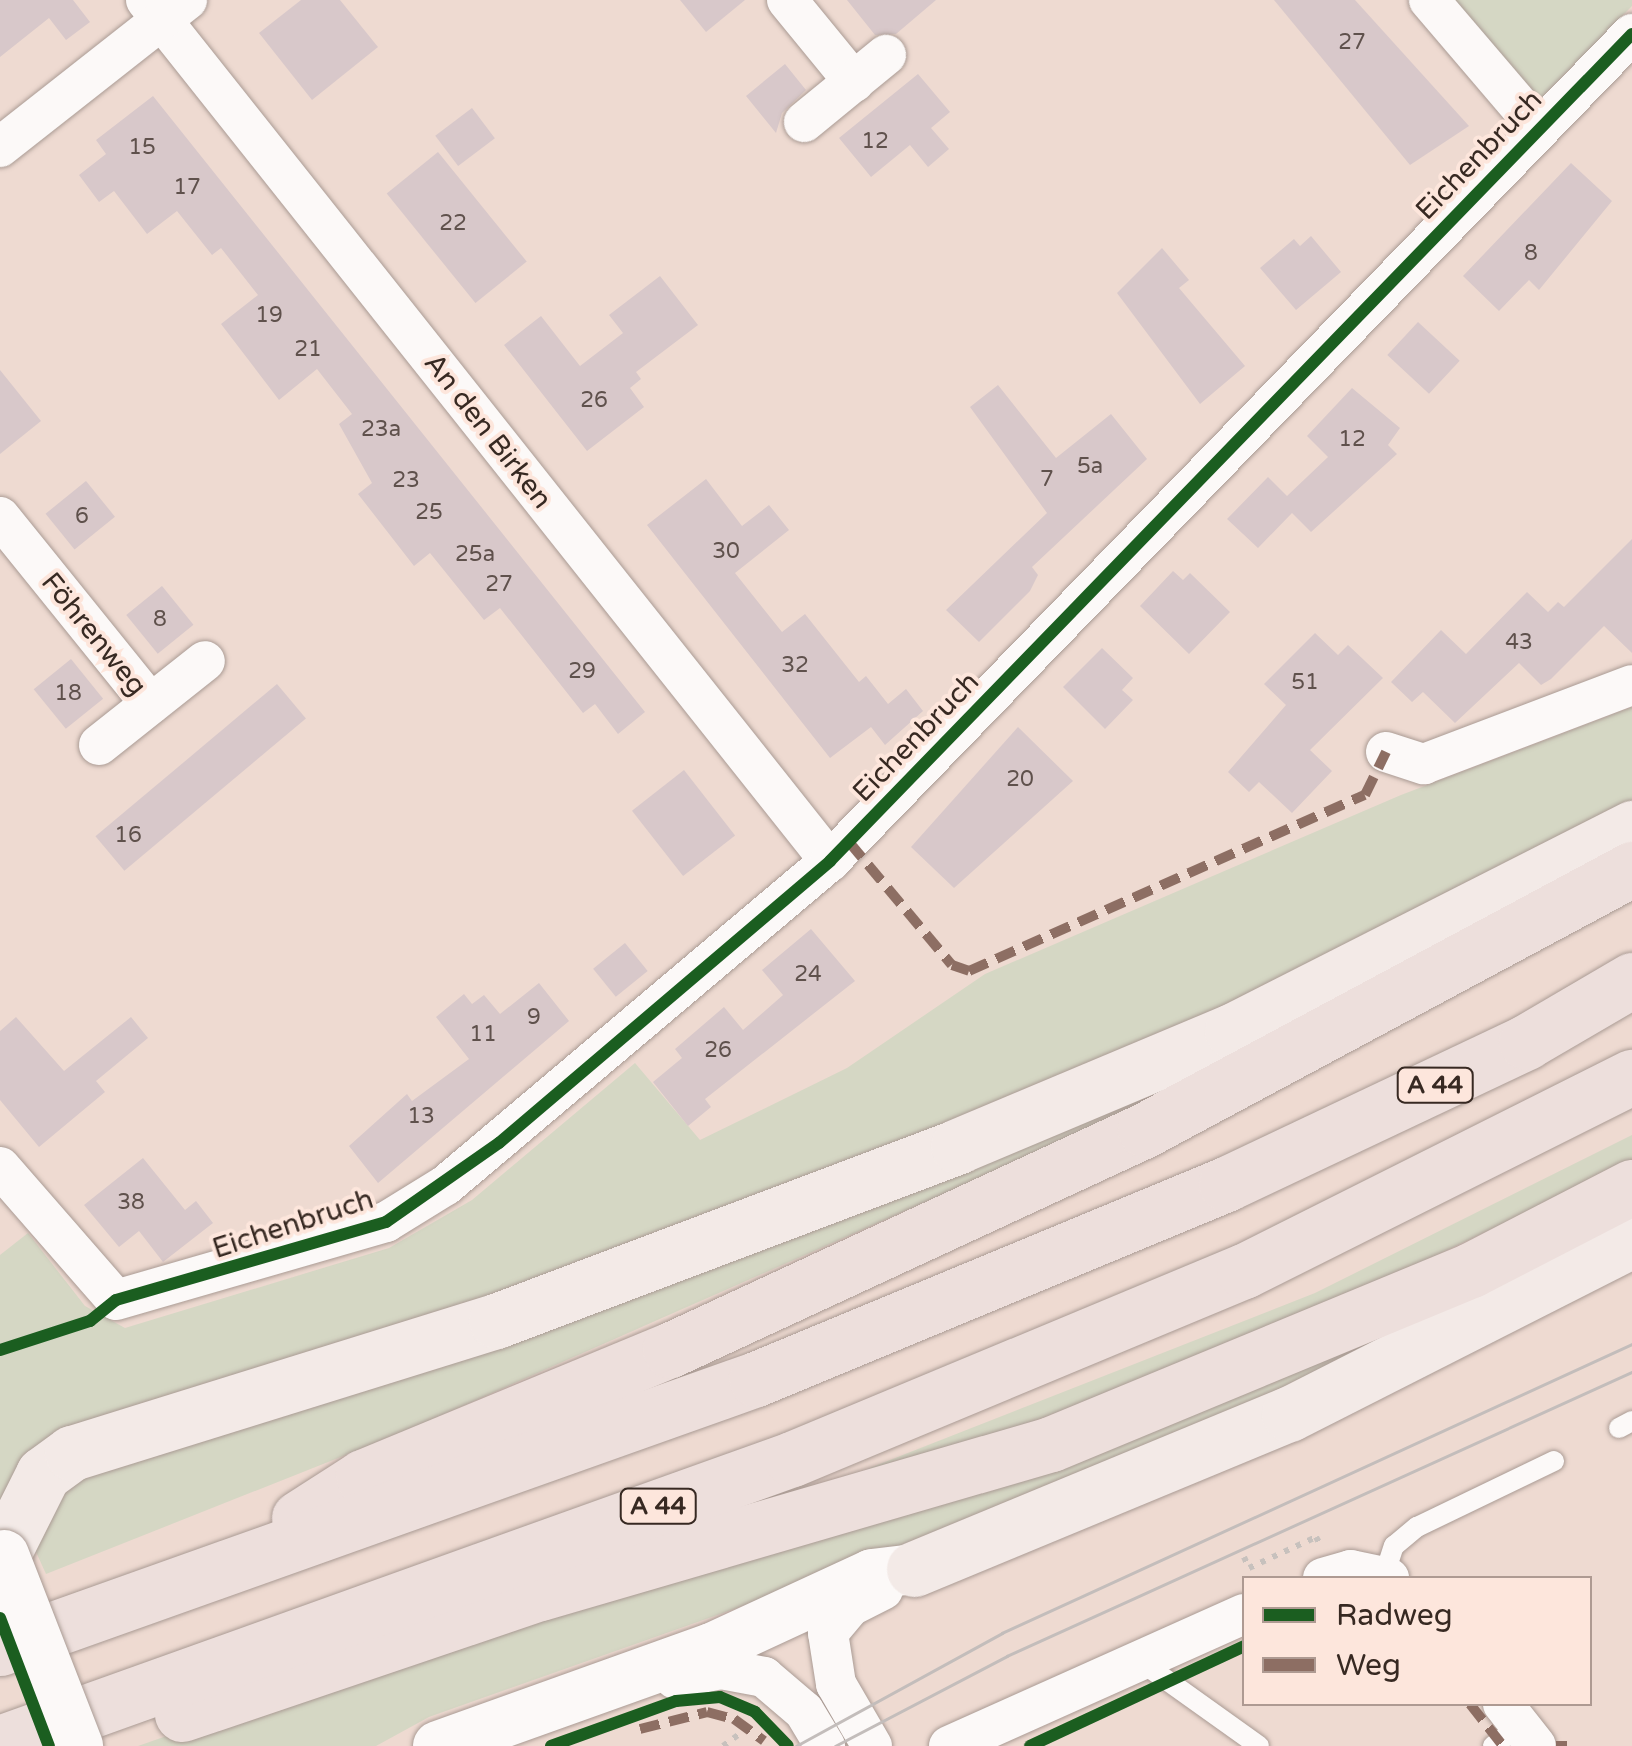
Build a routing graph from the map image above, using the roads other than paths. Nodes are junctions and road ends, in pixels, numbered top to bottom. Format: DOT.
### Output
graph roads {
  1 [pos="787,0"];
  2 [pos="1429,0"];
  3 [pos="165,7"];
  4 [pos="1632,34"];
  5 [pos="886,55"];
  6 [pos="854,82"];
  7 [pos="804,122"];
  8 [pos="1538,129"];
  9 [pos="0,147"];
  10 [pos="0,518"];
  11 [pos="206,661"];
  12 [pos="1632,685"];
  13 [pos="151,704"];
  14 [pos="98,746"];
  15 [pos="1386,752"];
  16 [pos="1632,828"];
  17 [pos="830,861"];
  18 [pos="1632,869"];
  19 [pos="1632,980"];
  20 [pos="1632,1076"];
  21 [pos="0,1167"];
  22 [pos="1632,1187"];
  23 [pos="1632,1240"];
  24 [pos="1554,1460"];
  25 [pos="3,1553"];
  26 [pos="914,1569"];
  27 [pos="212,1573"];
  28 [pos="1330,1576"];
  29 [pos="1381,1576"];
  30 [pos="1386,1576"];
  31 [pos="1242,1615"];
  32 [pos="0,1648"];
  33 [pos="1140,1661"];
  34 [pos="636,1678"];
  35 [pos="0,1744"];
  36 [pos="78,1746"];
  37 [pos="95,1746"];
  38 [pos="438,1746"];
  39 [pos="825,1746"];
  40 [pos="872,1746"];
  41 [pos="949,1746"];
  42 [pos="1259,1746"];
  1 -- 6 [label="street"];
  2 -- 8 [label="street"];
  3 -- 9 [label="street"];
  3 -- 17 [label="street, An den Birken"];
  4 -- 8 [label="street, Eichenbruch"];
  5 -- 6 [label="street"];
  6 -- 7 [label="street"];
  8 -- 17 [label="street, Eichenbruch"];
  10 -- 13 [label="street, Föhrenweg"];
  11 -- 13 [label="street, Föhrenweg"];
  12 -- 15 [label="street"];
  13 -- 14 [label="street, Föhrenweg"];
  16 -- 25 [label="main road"];
  17 -- 21 [label="street, Eichenbruch"];
  18 -- 27 [label="highway"];
  19 -- 27 [label="highway, A 44"];
  20 -- 35 [label="highway, A 44"];
  22 -- 37 [label="highway"];
  23 -- 26 [label="main road"];
  24 -- 30 [label="lane"];
  25 -- 36 [label="street, bridge"];
  26 -- 34 [label="street"];
  26 -- 40 [label="street"];
  27 -- 32 [label="highway, A 44"];
  28 -- 29 [label="street"];
  31 -- 33 [label="street"];
  33 -- 41 [label="street"];
  33 -- 42 [label="lane"];
  34 -- 38 [label="street"];
  34 -- 39 [label="street"];
}
